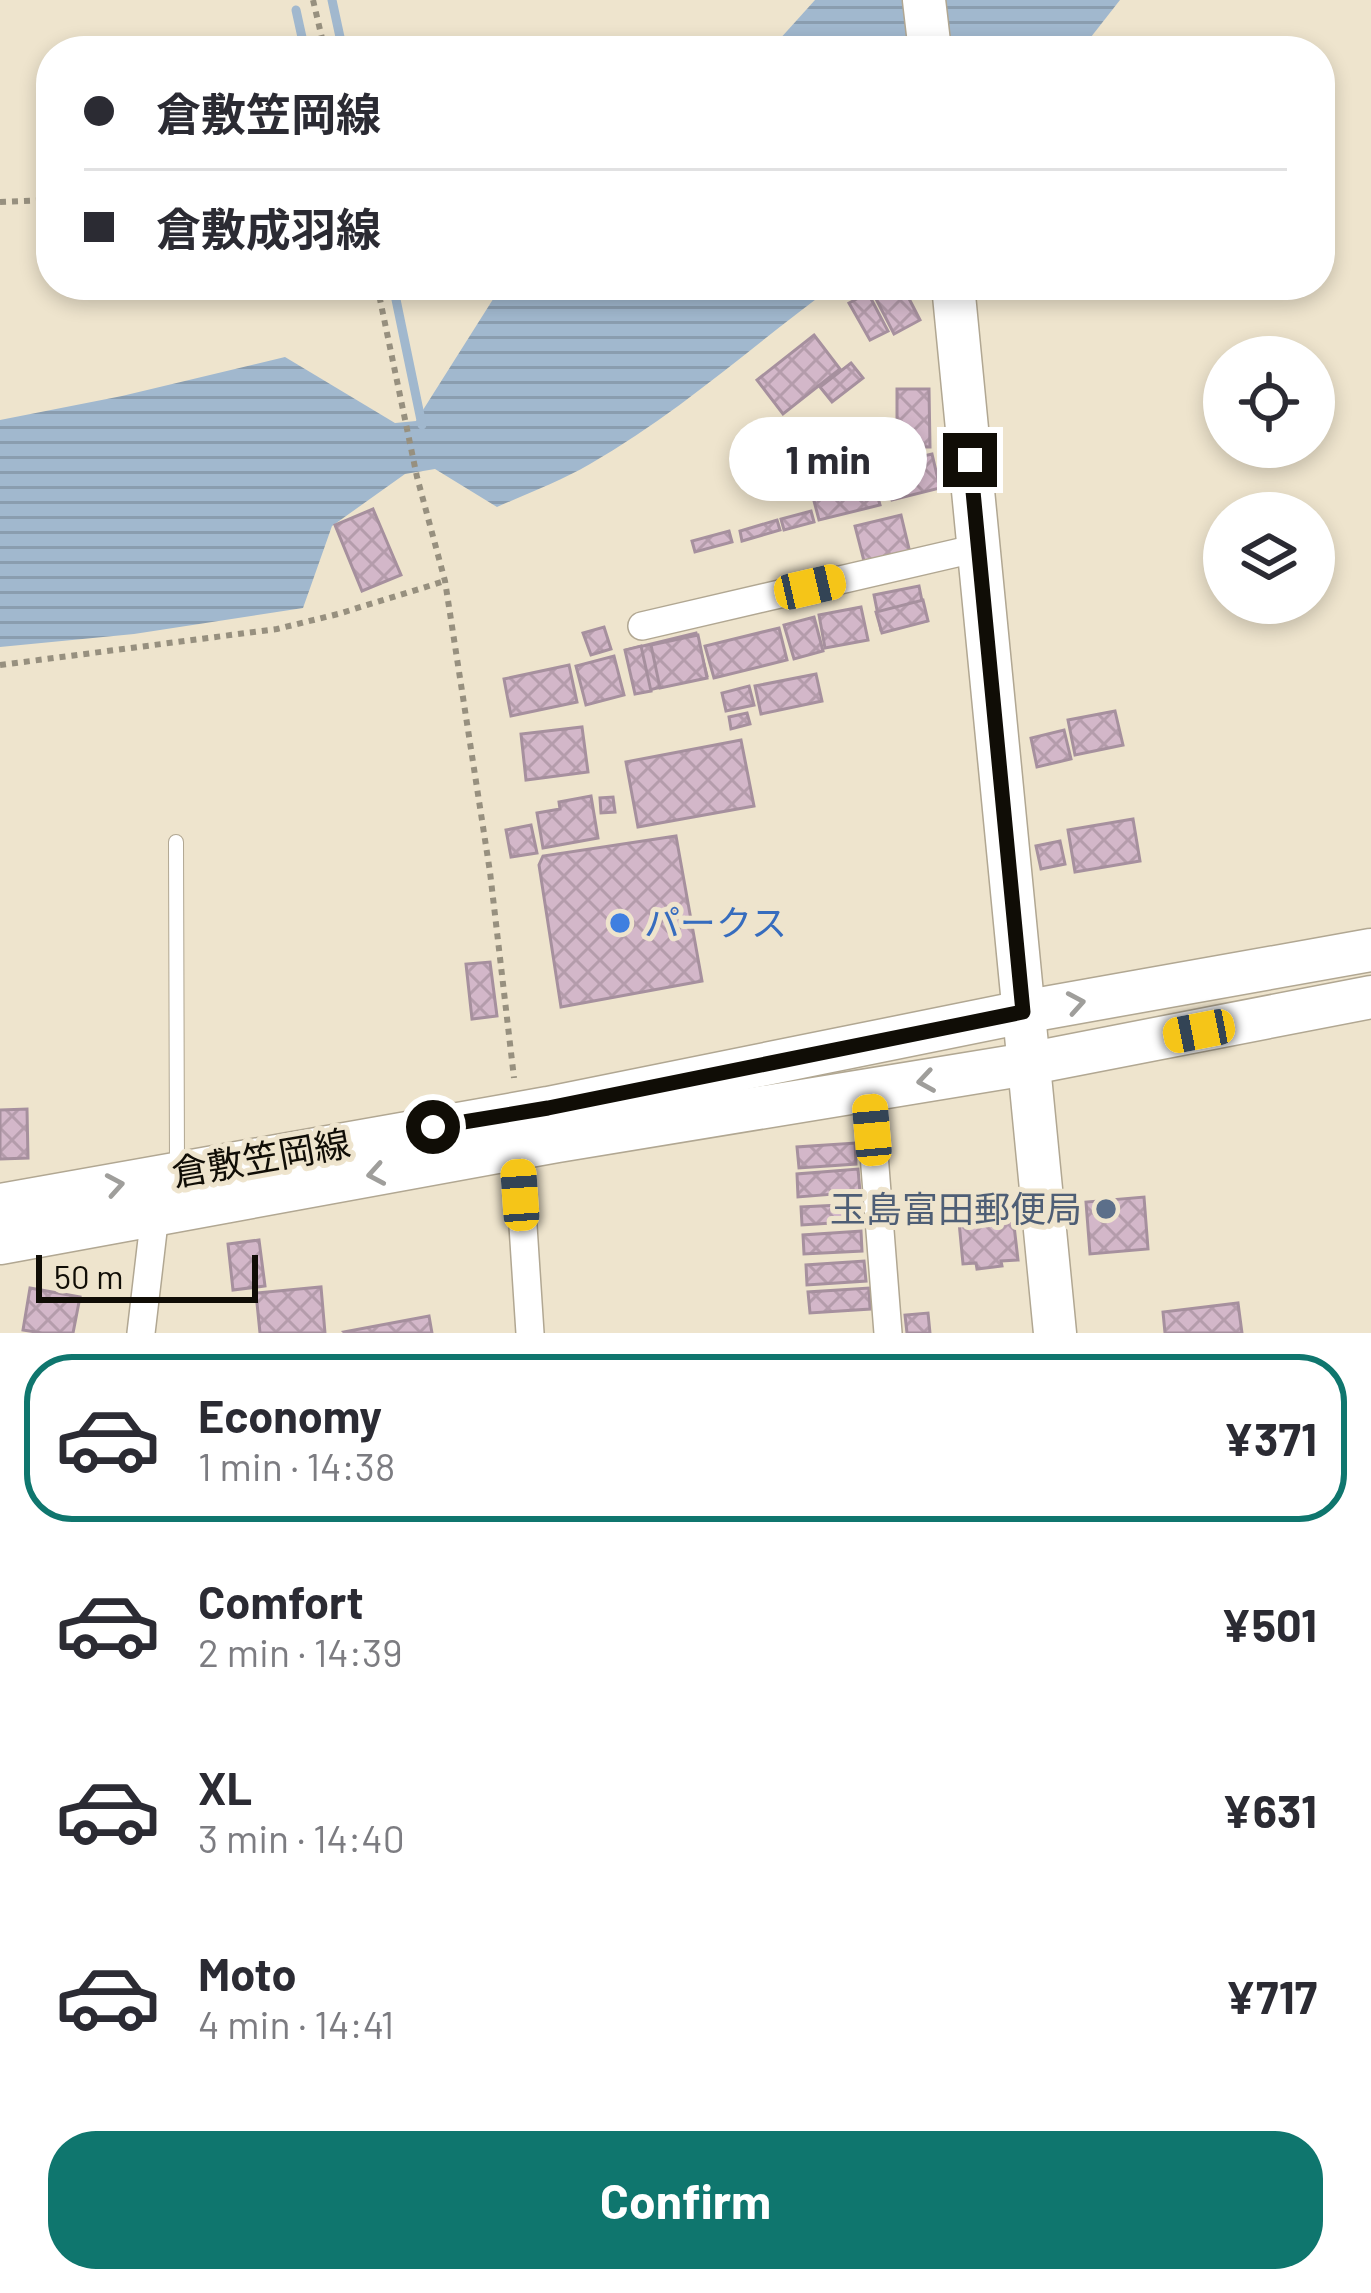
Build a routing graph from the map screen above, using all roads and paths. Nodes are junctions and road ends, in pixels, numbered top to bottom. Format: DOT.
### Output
graph roads {
  1 [pos="313,0"];
  2 [pos="924,0"];
  3 [pos="321,36"];
  4 [pos="928,36"];
  5 [pos="36,201"];
  6 [pos="0,202"];
  7 [pos="380,300"];
  8 [pos="954,300"];
  9 [pos="978,548"];
  10 [pos="446,581"];
  11 [pos="642,626"];
  12 [pos="0,665"];
  13 [pos="176,842"];
  14 [pos="1371,950"];
  15 [pos="1371,997"];
  16 [pos="1023,1012"];
  17 [pos="1027,1064"];
  18 [pos="869,1090"];
  19 [pos="518,1130"];
  20 [pos="177,1174"];
  21 [pos="0,1205"];
  22 [pos="154,1214"];
  23 [pos="0,1243"];
  24 [pos="141,1333"];
  25 [pos="530,1333"];
  26 [pos="889,1333"];
  27 [pos="1054,1333"];
  1 -- 3 [label="path"];
  2 -- 4 [label="main road"];
  5 -- 6 [label="path"];
  7 -- 10 [label="path"];
  8 -- 9 [label="main road"];
  9 -- 11 [label="street"];
  9 -- 16 [label="main road"];
  10 -- 12 [label="path"];
  10 -- 19 [label="path"];
  13 -- 20 [label="lane"];
  16 -- 14 [label="main road, 倉敷笠岡線, one-way"];
  15 -- 17 [label="main road, 倉敷笠岡線"];
  16 -- 17 [label="main road"];
  16 -- 19 [label="main road, 倉敷笠岡線"];
  17 -- 18 [label="main road, 倉敷笠岡線, one-way"];
  17 -- 27 [label="main road"];
  18 -- 19 [label="main road, 倉敷笠岡線"];
  18 -- 26 [label="street"];
  19 -- 20 [label="main road, 倉敷笠岡線"];
  19 -- 22 [label="main road, 倉敷笠岡線, one-way"];
  19 -- 25 [label="street"];
  21 -- 20 [label="main road, 倉敷笠岡線, one-way"];
  22 -- 23 [label="main road, 倉敷笠岡線"];
  22 -- 24 [label="street"];
}
